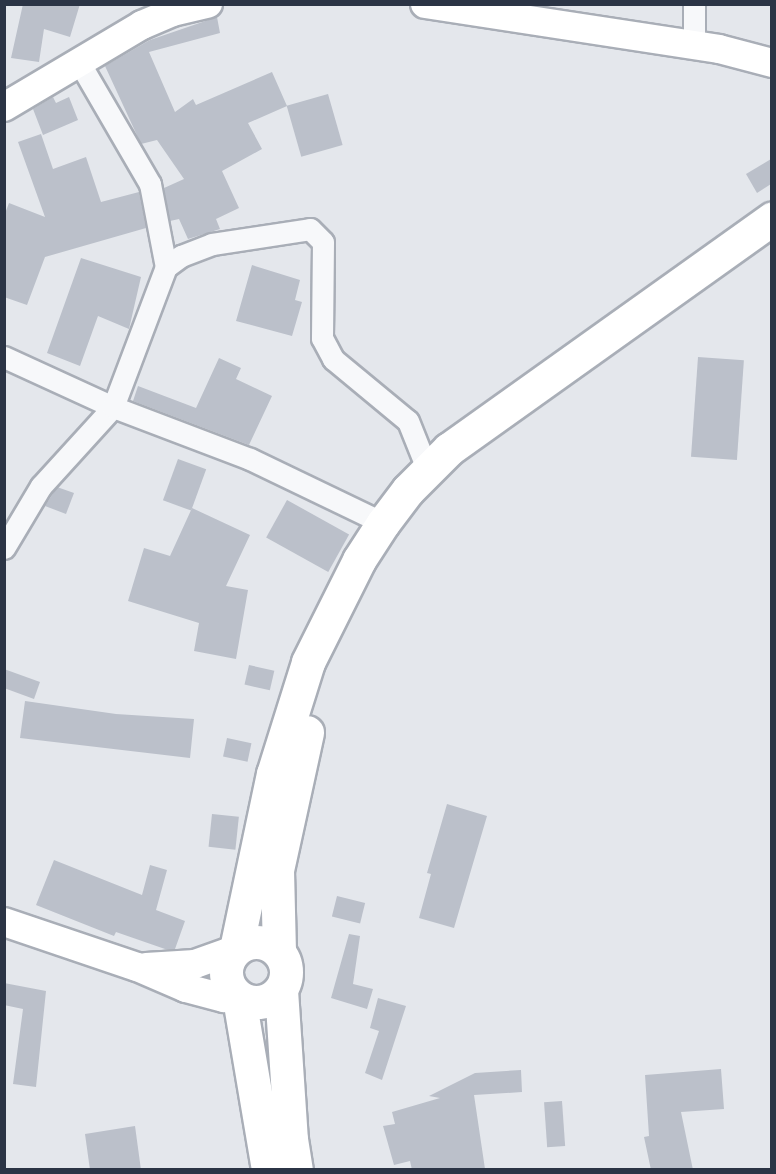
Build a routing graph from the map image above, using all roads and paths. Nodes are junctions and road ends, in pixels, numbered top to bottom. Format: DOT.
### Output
graph roads {
  1 [pos="208,4"];
  2 [pos="425,4"];
  3 [pos="694,4"];
  4 [pos="156,12"];
  5 [pos="539,13"];
  6 [pos="694,45"];
  7 [pos="79,62"];
  8 [pos="771,63"];
  9 [pos="4,107"];
  10 [pos="771,219"];
  11 [pos="771,246"];
  12 [pos="166,267"];
  13 [pos="4,357"];
  14 [pos="112,407"];
  15 [pos="428,471"];
  16 [pos="383,524"];
  17 [pos="4,548"];
  18 [pos="4,922"];
  19 [pos="235,949"];
  20 [pos="279,952"];
  21 [pos="137,967"];
  22 [pos="281,990"];
  23 [pos="237,996"];
  24 [pos="268,1170"];
  25 [pos="297,1170"];
  1 -- 4 [label="street"];
  2 -- 5 [label="street"];
  3 -- 6 [label="street"];
  4 -- 7 [label="street"];
  5 -- 6 [label="street"];
  6 -- 8 [label="street"];
  7 -- 9 [label="street"];
  7 -- 12 [label="street"];
  10 -- 15 [label="main road"];
  11 -- 20 [label="main road"];
  12 -- 14 [label="street"];
  12 -- 15 [label="street"];
  13 -- 14 [label="street"];
  14 -- 16 [label="street"];
  14 -- 17 [label="street"];
  15 -- 16 [label="main road"];
  16 -- 19 [label="main road"];
  18 -- 21 [label="street"];
  19 -- 20 [label="main road"];
  19 -- 21 [label="street"];
  19 -- 23 [label="main road"];
  20 -- 22 [label="main road"];
  21 -- 23 [label="street"];
  22 -- 23 [label="main road"];
  22 -- 25 [label="main road"];
  23 -- 24 [label="main road"];
}
